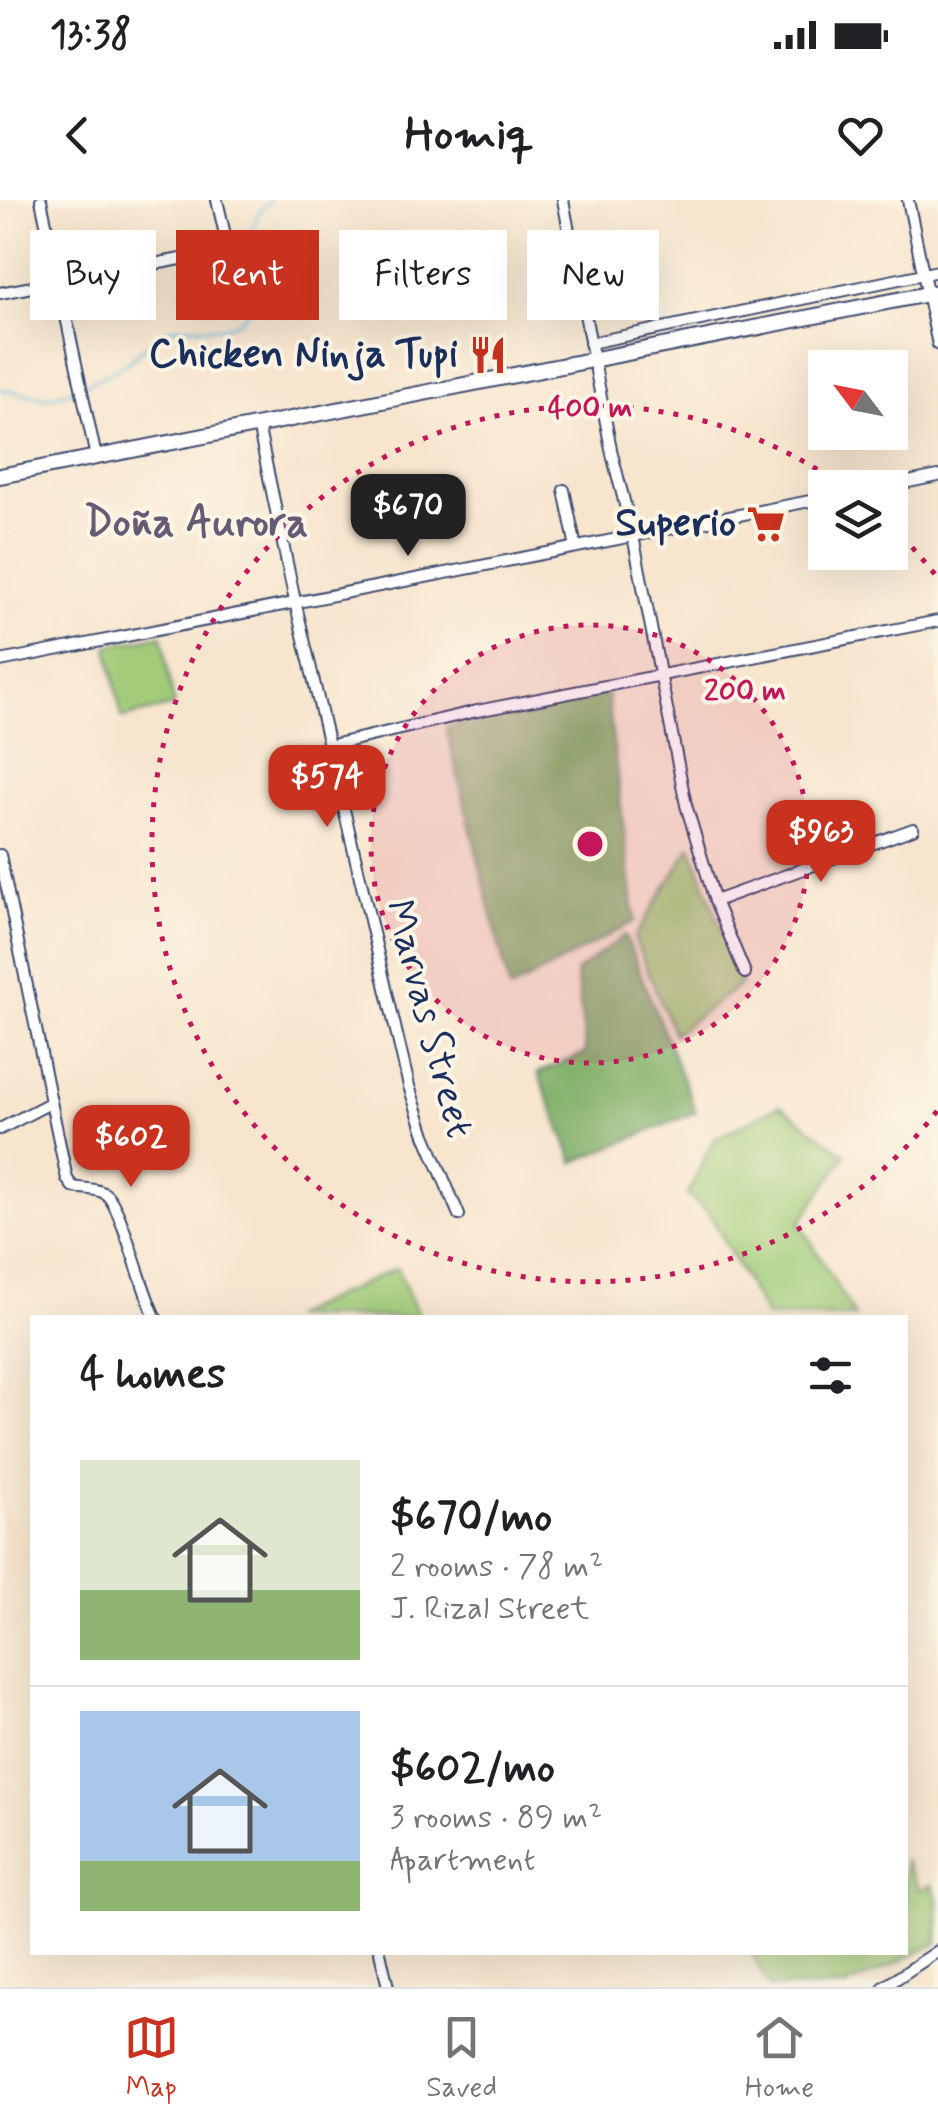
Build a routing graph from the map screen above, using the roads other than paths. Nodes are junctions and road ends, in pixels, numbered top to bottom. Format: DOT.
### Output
graph roads {
  1 [pos="41,200"];
  2 [pos="217,200"];
  3 [pos="563,200"];
  4 [pos="908,200"];
  5 [pos="47,230"];
  6 [pos="156,263"];
  7 [pos="938,271"];
  8 [pos="923,274"];
  9 [pos="30,287"];
  10 [pos="0,292"];
  11 [pos="932,293"];
  12 [pos="66,320"];
  13 [pos="590,343"];
  14 [pos="938,345"];
  15 [pos="593,360"];
  16 [pos="258,425"];
  17 [pos="96,457"];
  18 [pos="0,476"];
  19 [pos="938,476"];
  20 [pos="908,482"];
  21 [pos="564,490"];
  22 [pos="808,501"];
  23 [pos="634,536"];
  24 [pos="576,547"];
  25 [pos="295,601"];
  26 [pos="938,621"];
  27 [pos="0,661"];
  28 [pos="661,676"];
  29 [pos="328,746"];
  30 [pos="914,828"];
  31 [pos="0,855"];
  32 [pos="715,901"];
  33 [pos="745,973"];
  34 [pos="50,1103"];
  35 [pos="0,1129"];
  36 [pos="459,1215"];
  37 [pos="154,1315"];
  38 [pos="938,1951"];
  39 [pos="381,1955"];
  40 [pos="388,1987"];
  41 [pos="884,1987"];
  1 -- 5 [label="street"];
  2 -- 6 [label="street"];
  3 -- 13 [label="street"];
  4 -- 8 [label="street"];
  7 -- 8 [label="street"];
  8 -- 11 [label="street"];
  8 -- 13 [label="street"];
  9 -- 10 [label="street"];
  11 -- 14 [label="street"];
  11 -- 15 [label="highway"];
  12 -- 17 [label="street"];
  13 -- 15 [label="street"];
  15 -- 16 [label="highway"];
  15 -- 23 [label="street"];
  16 -- 17 [label="highway"];
  16 -- 25 [label="street, Marvas Street"];
  17 -- 18 [label="highway"];
  19 -- 20 [label="street"];
  21 -- 24 [label="street"];
  22 -- 23 [label="street"];
  23 -- 24 [label="street"];
  23 -- 28 [label="street"];
  24 -- 25 [label="street"];
  25 -- 27 [label="street"];
  25 -- 29 [label="street, Marvas Street"];
  26 -- 28 [label="street"];
  28 -- 29 [label="street"];
  28 -- 32 [label="street"];
  29 -- 36 [label="street, Marvas Street"];
  30 -- 32 [label="street"];
  31 -- 34 [label="street"];
  32 -- 33 [label="street"];
  34 -- 35 [label="street"];
  34 -- 37 [label="street"];
  38 -- 41 [label="street"];
  39 -- 40 [label="street"];
}
